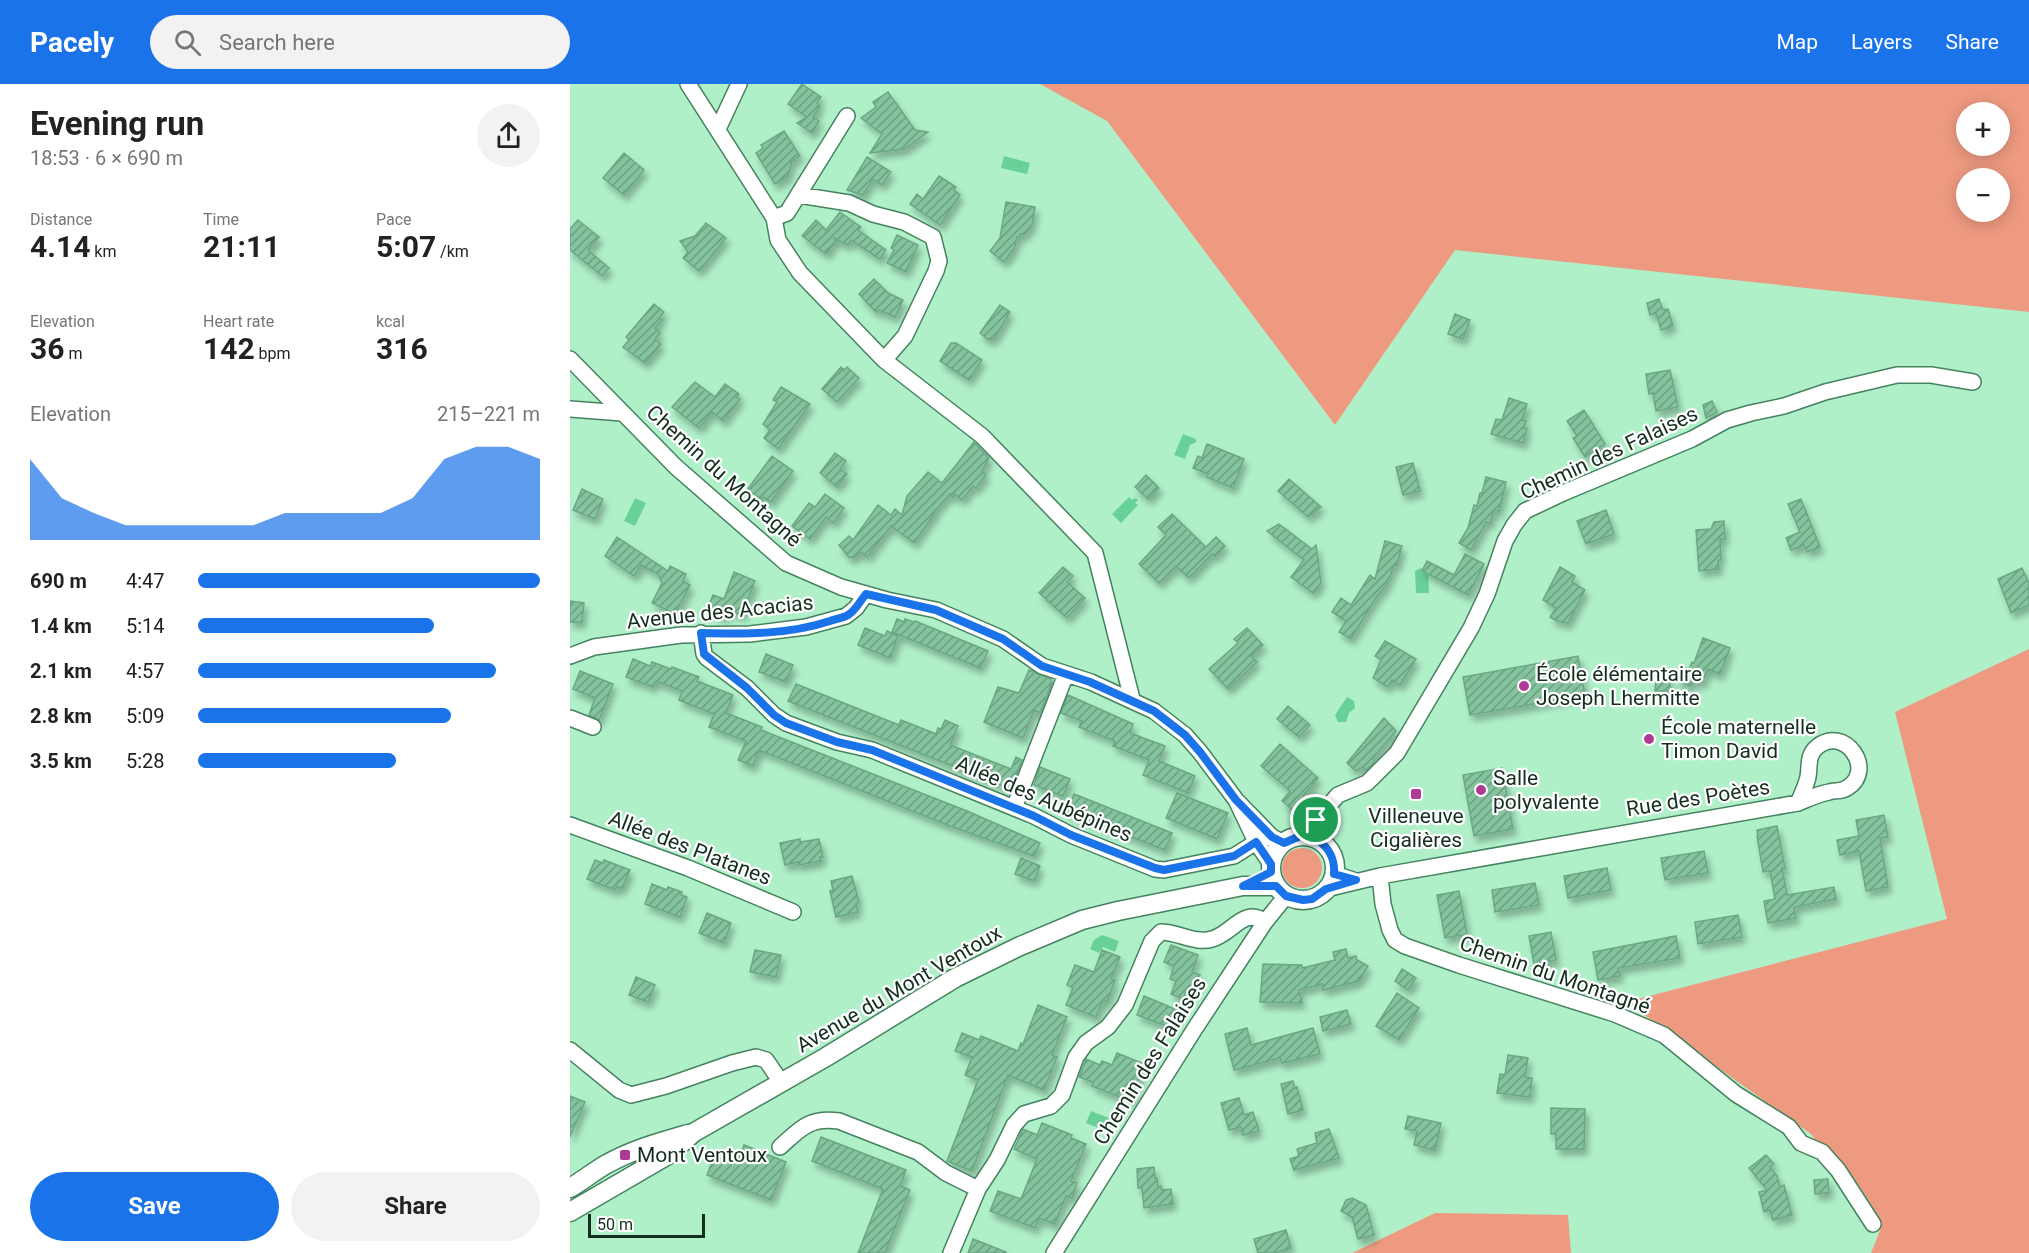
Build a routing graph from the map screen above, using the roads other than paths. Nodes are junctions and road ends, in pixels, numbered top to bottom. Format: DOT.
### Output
graph roads {
  1 [pos="688,84"];
  2 [pos="739,84"];
  3 [pos="847,116"];
  4 [pos="718,129"];
  5 [pos="799,195"];
  6 [pos="774,218"];
  7 [pos="570,359"];
  8 [pos="884,360"];
  9 [pos="1973,382"];
  10 [pos="570,410"];
  11 [pos="622,413"];
  12 [pos="866,594"];
  13 [pos="701,633"];
  14 [pos="570,656"];
  15 [pos="1066,674"];
  16 [pos="1132,699"];
  17 [pos="570,718"];
  18 [pos="593,727"];
  19 [pos="1236,800"];
  20 [pos="1798,803"];
  21 [pos="1014,808"];
  22 [pos="1316,820"];
  23 [pos="570,825"];
  24 [pos="1285,839"];
  25 [pos="1318,840"];
  26 [pos="1256,842"];
  27 [pos="1380,876"];
  28 [pos="1276,879"];
  29 [pos="1330,881"];
  30 [pos="794,912"];
  31 [pos="1266,922"];
  32 [pos="570,1050"];
  33 [pos="781,1082"];
  34 [pos="693,1133"];
  35 [pos="780,1147"];
  36 [pos="570,1188"];
  37 [pos="978,1189"];
  38 [pos="570,1212"];
  39 [pos="1874,1224"];
  40 [pos="951,1253"];
  41 [pos="1054,1253"];
  1 -- 4 [label="street"];
  2 -- 4 [label="street"];
  3 -- 5 [label="street"];
  4 -- 6 [label="street"];
  5 -- 6 [label="street"];
  5 -- 8 [label="street"];
  6 -- 8 [label="street"];
  7 -- 11 [label="street, Chemin du Montagné"];
  8 -- 16 [label="street"];
  9 -- 22 [label="street, Chemin des Falaises"];
  10 -- 11 [label="street"];
  11 -- 12 [label="street, Chemin du Montagné"];
  12 -- 13 [label="street, Avenue des Acacias"];
  12 -- 15 [label="street, Chemin du Montagné"];
  13 -- 14 [label="street, Avenue des Acacias"];
  13 -- 21 [label="street, Allée des Aubépines"];
  15 -- 16 [label="street, Chemin du Montagné"];
  15 -- 21 [label="street"];
  16 -- 19 [label="street, Chemin du Montagné"];
  17 -- 18 [label="street"];
  19 -- 24 [label="street, Chemin du Montagné"];
  19 -- 26 [label="street, Chemin du Montagné"];
  20 -- 20 [label="street, Rue des Poètes"];
  20 -- 27 [label="street, Rue des Poètes"];
  21 -- 26 [label="street, Allée des Aubépines"];
  22 -- 24 [label="street, Chemin des Falaises"];
  22 -- 25 [label="street"];
  23 -- 30 [label="street, Allée des Platanes"];
  24 -- 25 [label="street"];
  24 -- 26 [label="street, Allée des Aubépines"];
  24 -- 28 [label="street"];
  25 -- 29 [label="street"];
  26 -- 28 [label="street, Chemin du Montagné"];
  27 -- 29 [label="street, Rue des Poètes"];
  27 -- 39 [label="street, Chemin du Montagné"];
  28 -- 29 [label="street"];
  28 -- 31 [label="street, Chemin des Falaises"];
  28 -- 33 [label="street, Avenue du Mont Ventoux"];
  31 -- 37 [label="street"];
  31 -- 41 [label="street, Chemin des Falaises"];
  32 -- 33 [label="street"];
  33 -- 34 [label="street, Avenue du Mont Ventoux"];
  34 -- 36 [label="street, Avenue du Mont Ventoux"];
  34 -- 38 [label="street, Avenue du Mont Ventoux"];
  35 -- 37 [label="street"];
  37 -- 40 [label="street"];
}
